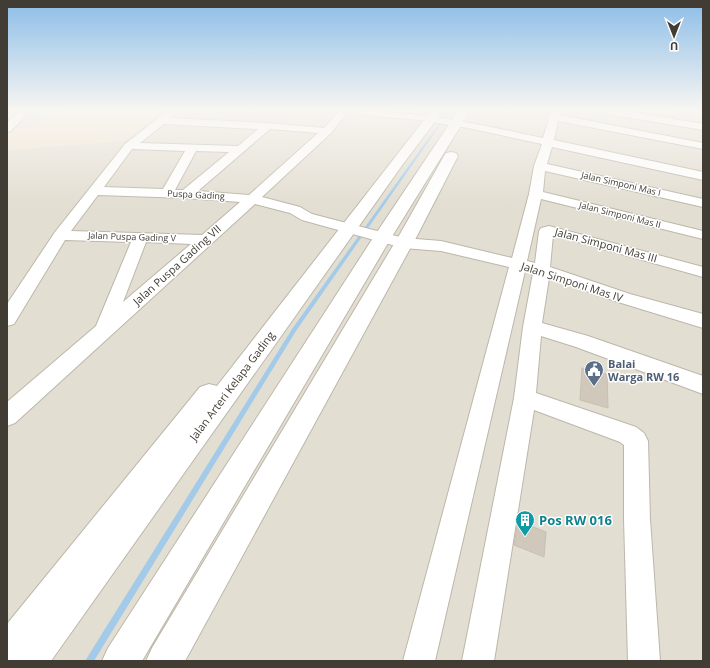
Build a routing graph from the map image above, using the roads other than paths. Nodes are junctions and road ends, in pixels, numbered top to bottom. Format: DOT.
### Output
graph roads {
  1 [pos="134,142"];
  2 [pos="249,142"];
  3 [pos="315,142"];
  4 [pos="419,142"];
  5 [pos="429,142"];
  6 [pos="547,142"];
  7 [pos="557,142"];
  8 [pos="560,142"];
  9 [pos="685,142"];
  10 [pos="129,146"];
  11 [pos="703,146"];
  12 [pos="192,148"];
  13 [pos="240,150"];
  14 [pos="540,166"];
  15 [pos="703,168"];
  16 [pos="703,176"];
  17 [pos="96,191"];
  18 [pos="167,193"];
  19 [pos="186,194"];
  20 [pos="536,194"];
  21 [pos="252,199"];
  22 [pos="703,203"];
  23 [pos="369,229"];
  24 [pos="60,235"];
  25 [pos="703,235"];
  26 [pos="142,237"];
  27 [pos="205,240"];
  28 [pos="517,264"];
  29 [pos="542,270"];
  30 [pos="703,272"];
  31 [pos="7,319"];
  32 [pos="703,321"];
  33 [pos="532,327"];
  34 [pos="103,331"];
  35 [pos="703,385"];
  36 [pos="525,398"];
  37 [pos="7,416"];
  38 [pos="13,636"];
  39 [pos="28,661"];
  40 [pos="121,661"];
  41 [pos="165,661"];
  42 [pos="419,661"];
  43 [pos="478,661"];
  44 [pos="644,661"];
  1 -- 10 [label="street"];
  2 -- 13 [label="street"];
  3 -- 21 [label="street, Jalan Puspa Gading VII"];
  4 -- 23 [label="street, Jalan Arteri Kelapa Gading"];
  5 -- 23 [label="street, Jalan Arteri Kelapa Gading"];
  6 -- 14 [label="street"];
  7 -- 16 [label="street"];
  8 -- 15 [label="street"];
  9 -- 11 [label="street"];
  10 -- 12 [label="street"];
  10 -- 17 [label="street"];
  12 -- 13 [label="street"];
  12 -- 18 [label="street"];
  13 -- 19 [label="street"];
  14 -- 20 [label="street"];
  14 -- 22 [label="street, Jalan Simponi Mas I"];
  17 -- 18 [label="street, Puspa Gading"];
  17 -- 24 [label="street"];
  18 -- 19 [label="street, Puspa Gading"];
  19 -- 21 [label="street, Puspa Gading"];
  20 -- 25 [label="street, Jalan Simponi Mas II"];
  20 -- 28 [label="street"];
  21 -- 23 [label="street, Puspa Gading"];
  21 -- 27 [label="street, Jalan Puspa Gading VII"];
  23 -- 28 [label="street, Jalan Simponi Mas IV"];
  23 -- 38 [label="street, Jalan Arteri Kelapa Gading"];
  23 -- 39 [label="street, Jalan Arteri Kelapa Gading"];
  23 -- 40 [label="street, Jalan Arteri Kelapa Gading"];
  23 -- 41 [label="street, Jalan Arteri Kelapa Gading"];
  24 -- 26 [label="street, Jalan Puspa Gading V"];
  24 -- 31 [label="street"];
  26 -- 27 [label="street, Jalan Puspa Gading V"];
  26 -- 34 [label="street"];
  27 -- 34 [label="street, Jalan Puspa Gading VII"];
  28 -- 29 [label="street, Jalan Simponi Mas IV"];
  28 -- 42 [label="street"];
  29 -- 30 [label="street, Jalan Simponi Mas III"];
  29 -- 32 [label="street, Jalan Simponi Mas IV"];
  29 -- 33 [label="street"];
  33 -- 35 [label="street"];
  33 -- 36 [label="street"];
  34 -- 37 [label="street, Jalan Puspa Gading VII"];
  36 -- 43 [label="street"];
  36 -- 44 [label="street"];
}
